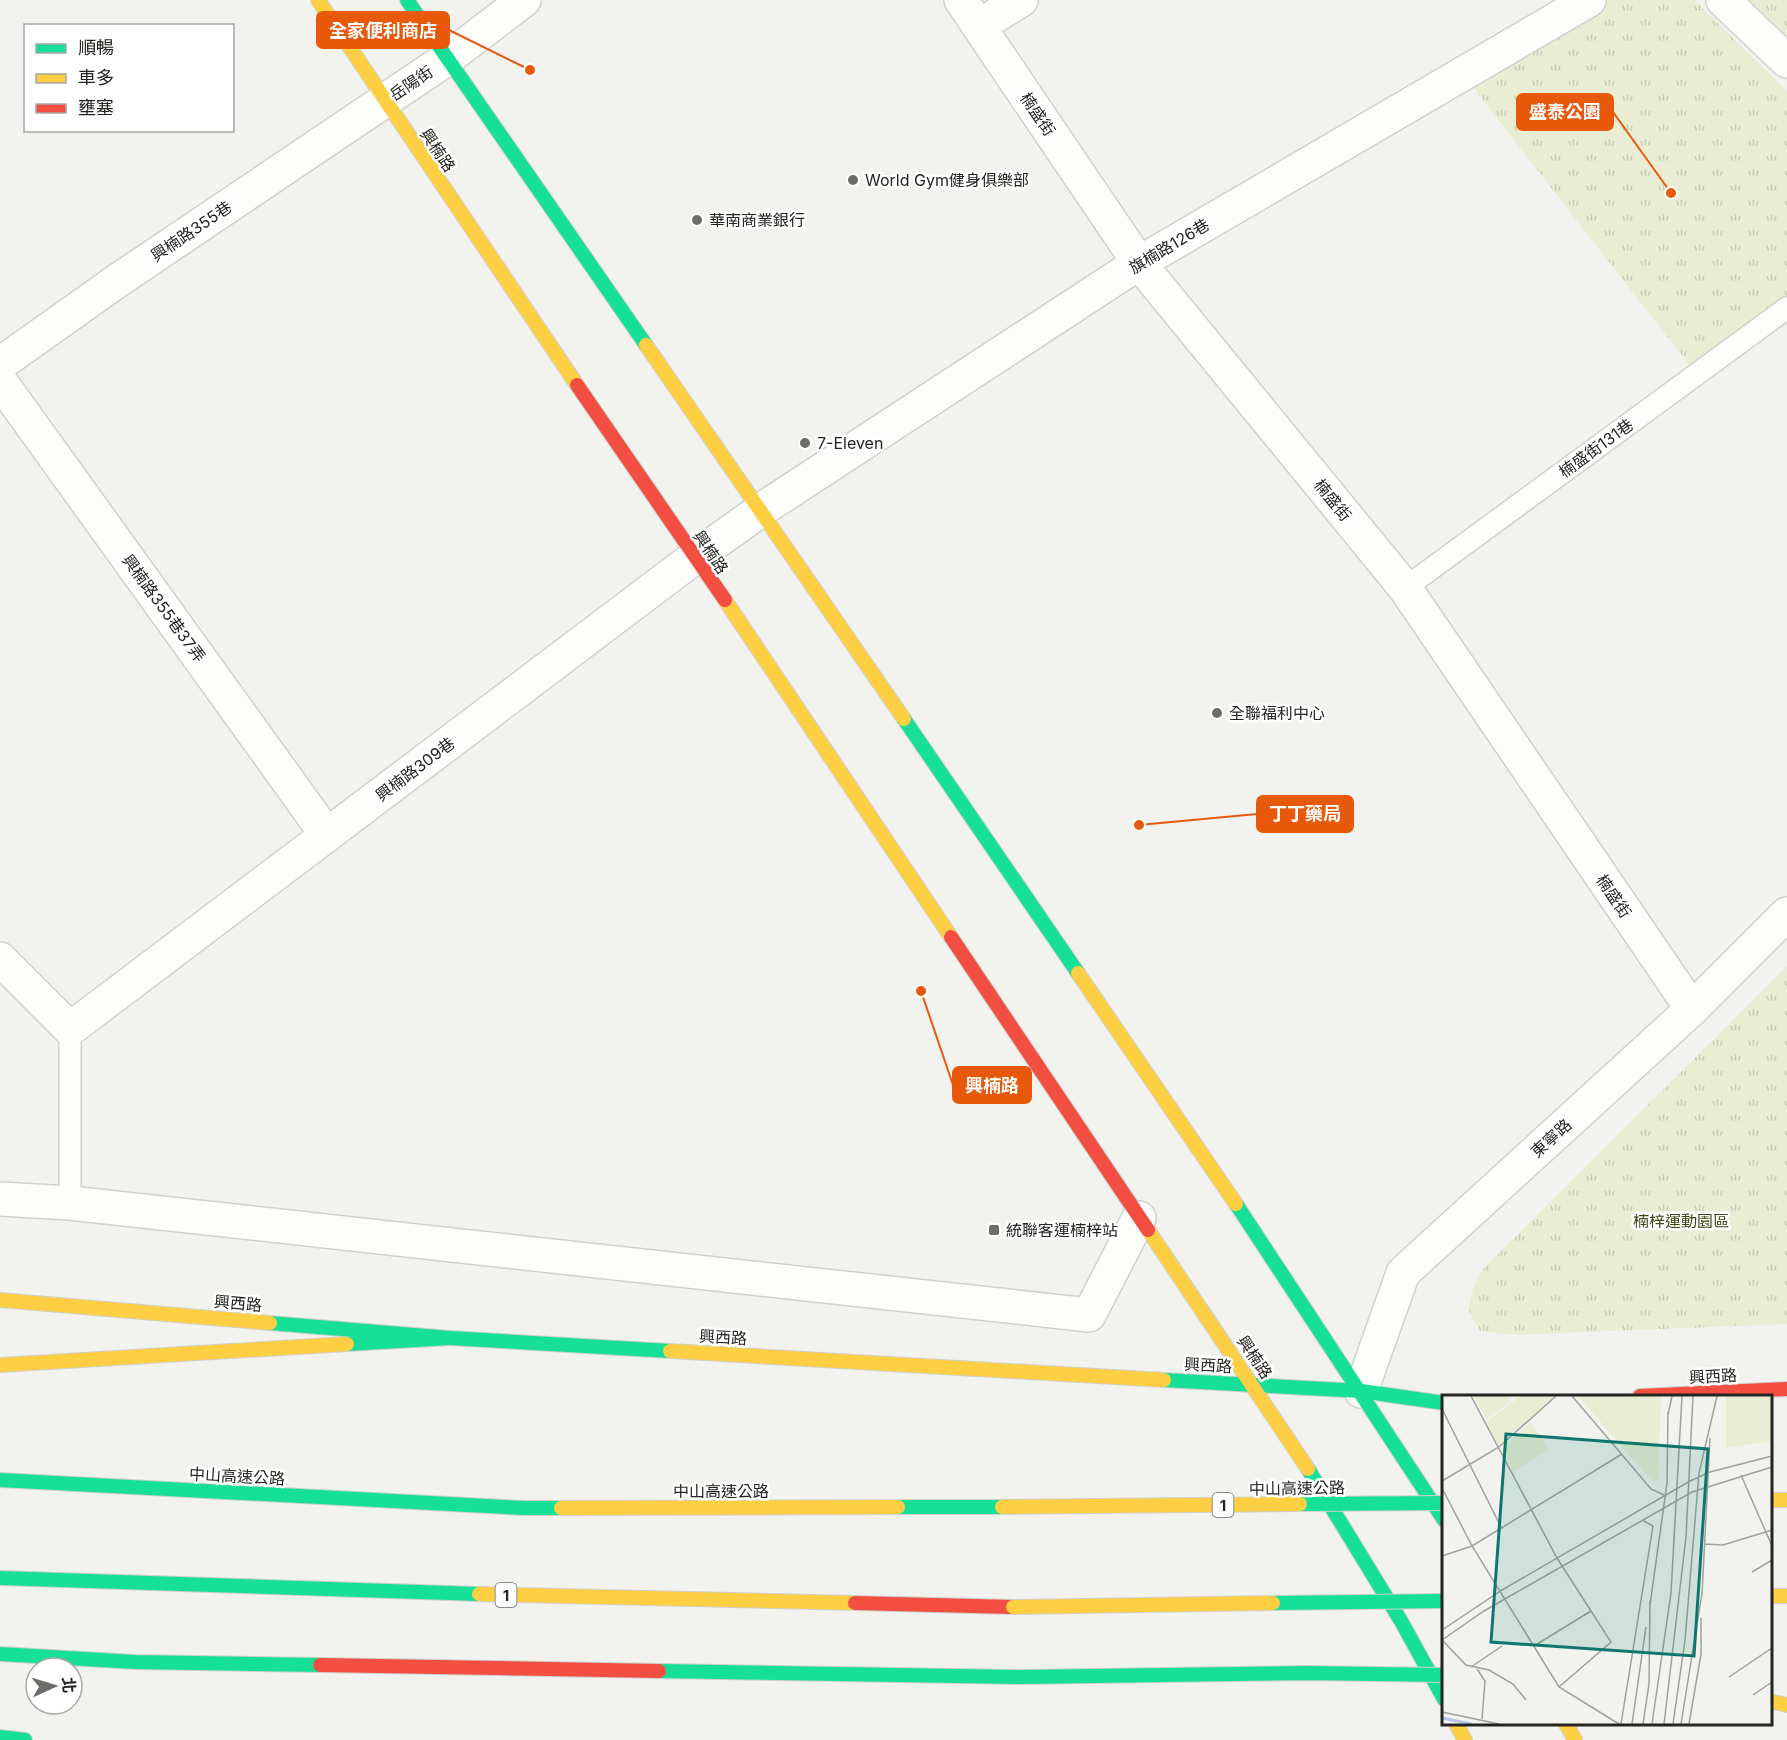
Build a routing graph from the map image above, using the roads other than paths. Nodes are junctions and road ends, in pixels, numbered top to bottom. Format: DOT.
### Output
graph roads {
  1 [pos="318,0"];
  2 [pos="407,0"];
  3 [pos="524,0"];
  4 [pos="1021,0"];
  5 [pos="1589,0"];
  6 [pos="1723,0"];
  7 [pos="970,13"];
  8 [pos="448,58"];
  9 [pos="1787,61"];
  10 [pos="384,101"];
  11 [pos="1139,263"];
  12 [pos="1787,308"];
  13 [pos="0,364"];
  14 [pos="0,381"];
  15 [pos="761,510"];
  16 [pos="695,557"];
  17 [pos="1405,588"];
  18 [pos="327,835"];
  19 [pos="1787,914"];
  20 [pos="0,959"];
  21 [pos="1692,1009"];
  22 [pos="70,1029"];
  23 [pos="0,1199"];
  24 [pos="70,1203"];
  25 [pos="1139,1218"];
  26 [pos="0,1300"];
  27 [pos="450,1338"];
  28 [pos="0,1365"];
  29 [pos="1254,1384"];
  30 [pos="1787,1389"];
  31 [pos="1361,1391"];
  32 [pos="1661,1395"];
  33 [pos="1442,1403"];
  34 [pos="0,1480"];
  35 [pos="1442,1503"];
  36 [pos="1442,1519"];
  37 [pos="0,1578"];
  38 [pos="1442,1601"];
  39 [pos="0,1654"];
  40 [pos="1442,1675"];
  41 [pos="1442,1697"];
  42 [pos="1772,1701"];
  43 [pos="1787,1705"];
  44 [pos="1457,1725"];
  45 [pos="1567,1725"];
  46 [pos="0,1737"];
  47 [pos="25,1740"];
  48 [pos="1465,1740"];
  49 [pos="1575,1740"];
  1 -- 10 [label="main road, 興楠路"];
  2 -- 8 [label="main road"];
  3 -- 8 [label="street, 岳陽街"];
  4 -- 7 [label="street"];
  5 -- 11 [label="street, 旗楠路126巷"];
  6 -- 9 [label="street"];
  7 -- 11 [label="street, 楠盛街"];
  8 -- 10 [label="street, 岳陽街"];
  8 -- 15 [label="main road"];
  10 -- 13 [label="street, 興楠路355巷"];
  10 -- 16 [label="main road, 興楠路"];
  11 -- 15 [label="street, 旗楠路126巷"];
  11 -- 17 [label="street, 楠盛街"];
  12 -- 17 [label="lane, 楠盛街131巷"];
  14 -- 18 [label="street, 興楠路355巷37弄"];
  15 -- 16 [label="street, 興楠路309巷"];
  15 -- 31 [label="main road"];
  16 -- 18 [label="street, 興楠路309巷"];
  16 -- 25 [label="main road, 興楠路"];
  17 -- 21 [label="street, 楠盛街"];
  18 -- 22 [label="street, 興楠路309巷"];
  19 -- 21 [label="street, 東寧路"];
  20 -- 22 [label="street"];
  21 -- 31 [label="street, 東寧路"];
  22 -- 24 [label="lane"];
  23 -- 24 [label="street"];
  24 -- 25 [label="street"];
  25 -- 29 [label="main road, 興楠路"];
  26 -- 27 [label="main road, 興西路"];
  27 -- 28 [label="main road"];
  27 -- 29 [label="main road, 興西路"];
  29 -- 31 [label="main road, 興西路"];
  29 -- 41 [label="main road, 興楠路"];
  30 -- 32 [label="main road, 興西路"];
  31 -- 33 [label="main road, 興西路"];
  31 -- 36 [label="main road"];
  34 -- 35 [label="main road, 中山高速公路 / 1, bridge"];
  37 -- 38 [label="main road, 1, bridge"];
  39 -- 40 [label="main road, bridge"];
  42 -- 43 [label="main road"];
  44 -- 48 [label="main road"];
  45 -- 49 [label="main road"];
  46 -- 47 [label="main road"];
}
